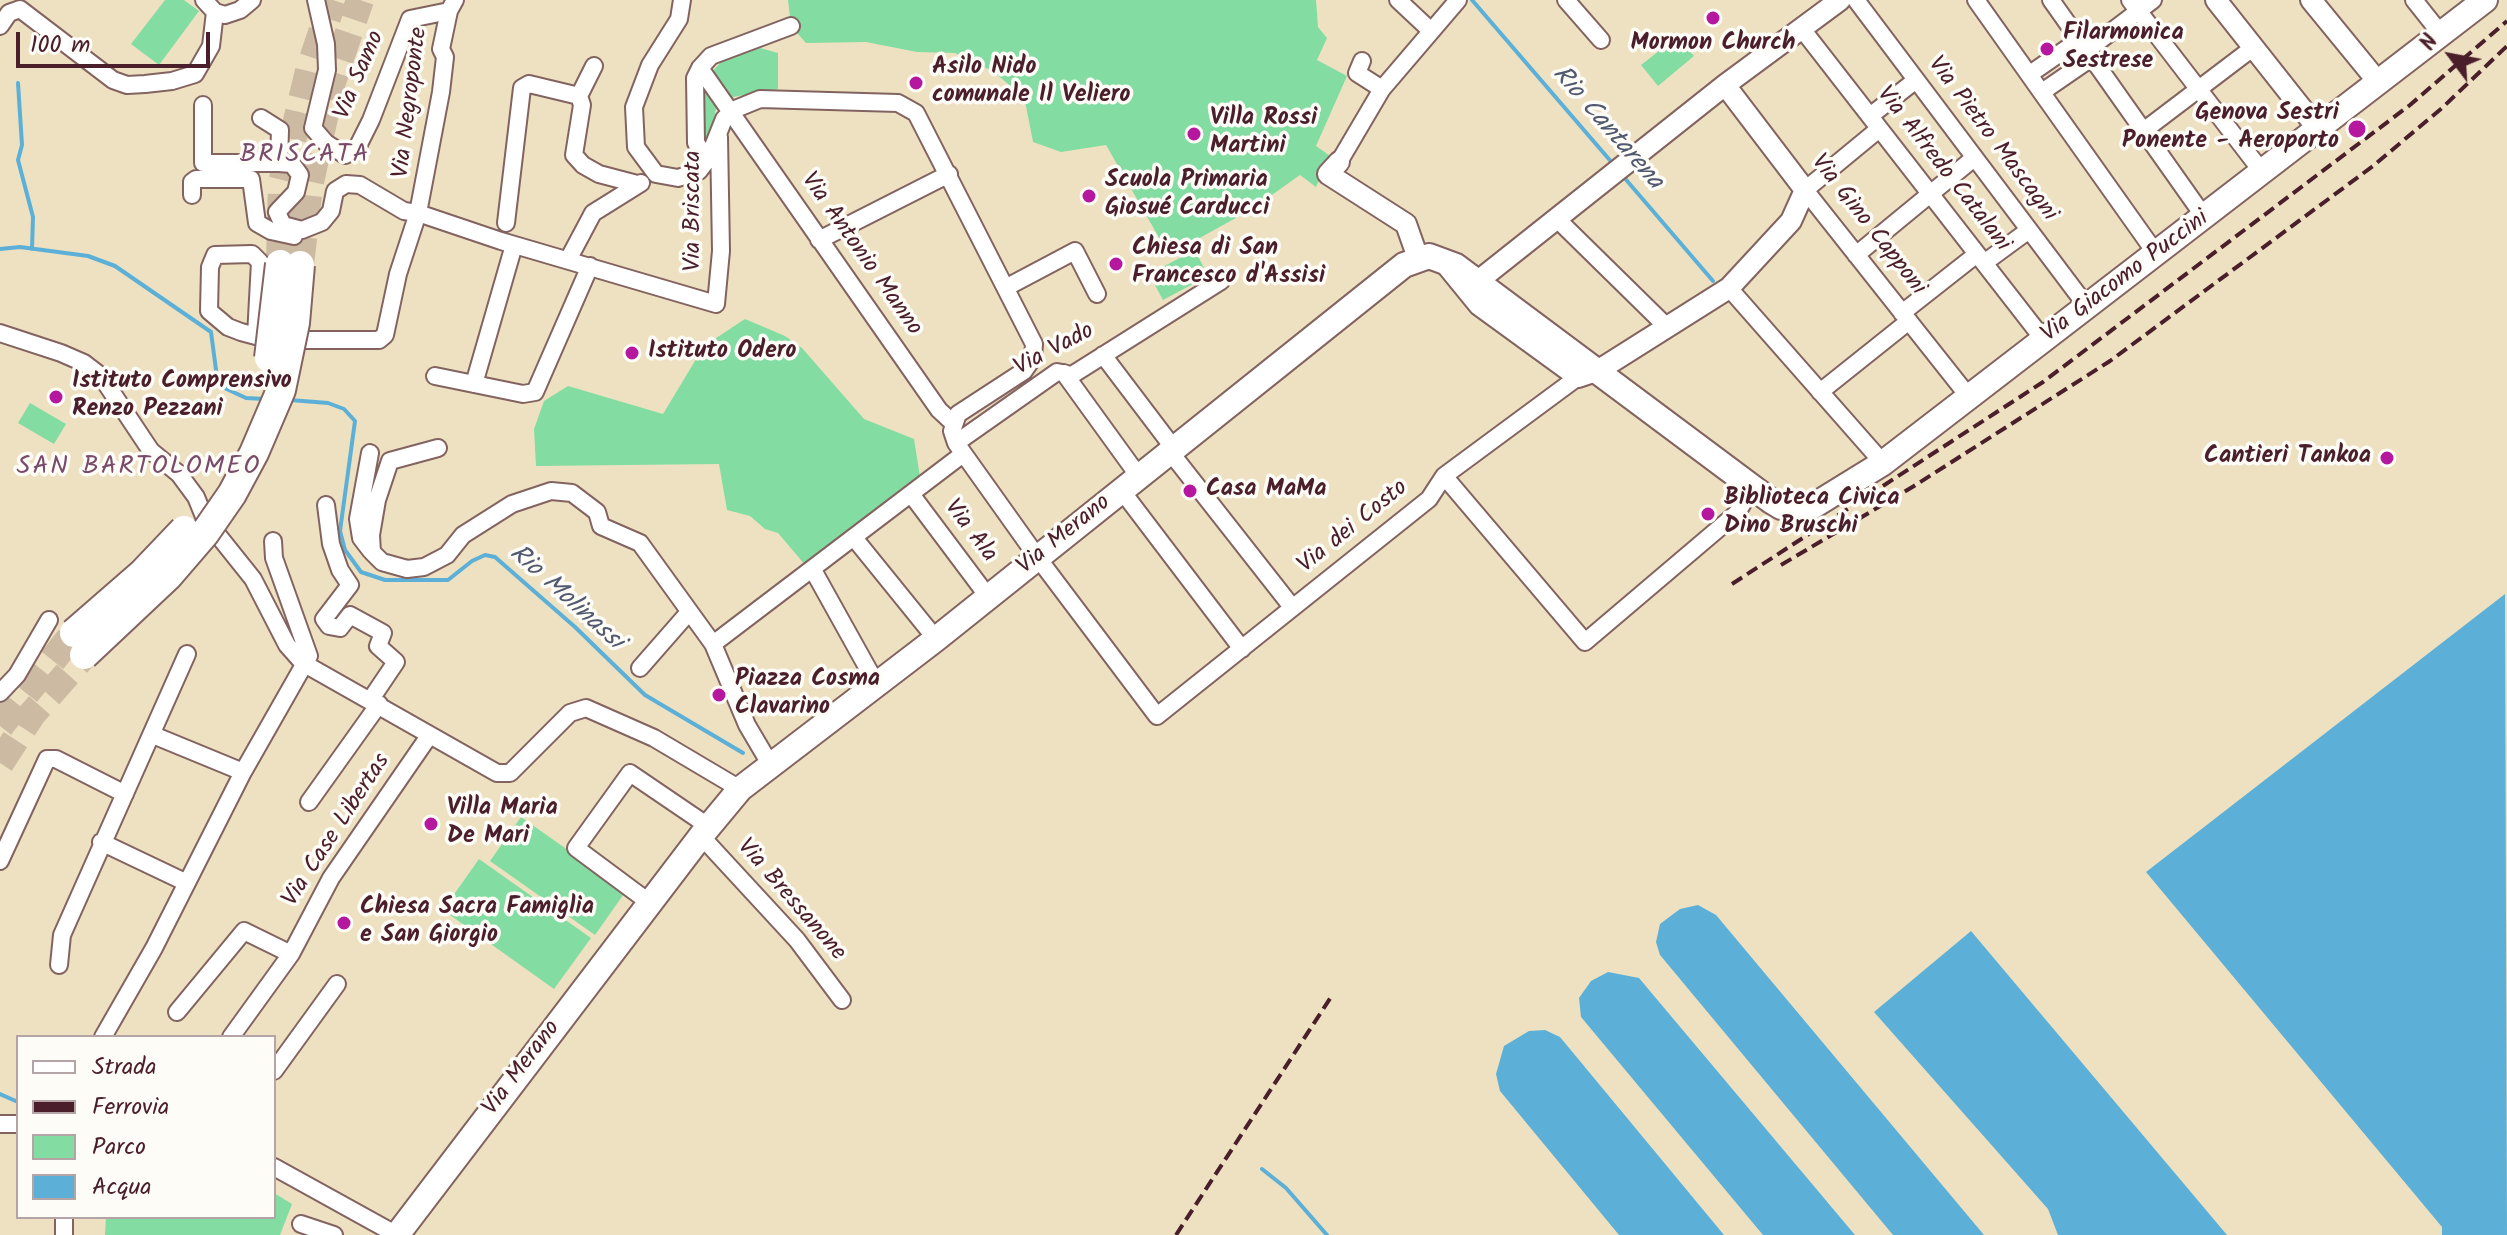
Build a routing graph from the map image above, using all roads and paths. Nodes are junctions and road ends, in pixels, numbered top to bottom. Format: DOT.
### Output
graph roads {
  1 [pos="252,0"];
  2 [pos="316,0"];
  3 [pos="682,0"];
  4 [pos="1398,0"];
  5 [pos="1458,0"];
  6 [pos="1566,0"];
  7 [pos="1840,0"];
  8 [pos="1856,0"];
  9 [pos="1976,0"];
  10 [pos="2051,0"];
  11 [pos="2153,0"];
  12 [pos="2216,0"];
  13 [pos="2311,0"];
  14 [pos="2414,0"];
  15 [pos="2485,0"];
  16 [pos="209,6"];
  17 [pos="452,6"];
  18 [pos="2134,6"];
  19 [pos="0,26"];
  20 [pos="791,26"];
  21 [pos="1802,29"];
  22 [pos="1430,30"];
  23 [pos="2441,34"];
  24 [pos="1601,40"];
  25 [pos="2254,47"];
  26 [pos="2085,50"];
  27 [pos="594,66"];
  28 [pos="1360,67"];
  29 [pos="700,68"];
  30 [pos="2030,74"];
  31 [pos="1916,80"];
  32 [pos="2379,83"];
  33 [pos="1725,85"];
  34 [pos="1382,89"];
  35 [pos="2196,91"];
  36 [pos="2042,92"];
  37 [pos="579,96"];
  38 [pos="203,105"];
  39 [pos="733,110"];
  40 [pos="261,118"];
  41 [pos="1875,122"];
  42 [pos="2318,129"];
  43 [pos="719,130"];
  44 [pos="2142,132"];
  45 [pos="1974,158"];
  46 [pos="708,159"];
  47 [pos="279,163"];
  48 [pos="1330,169"];
  49 [pos="2263,173"];
  50 [pos="656,174"];
  51 [pos="949,174"];
  52 [pos="637,184"];
  53 [pos="1805,190"];
  54 [pos="1930,194"];
  55 [pos="192,195"];
  56 [pos="418,213"];
  57 [pos="1556,218"];
  58 [pos="2205,218"];
  59 [pos="506,223"];
  60 [pos="317,226"];
  61 [pos="2029,230"];
  62 [pos="819,240"];
  63 [pos="514,245"];
  64 [pos="1856,255"];
  65 [pos="2157,255"];
  66 [pos="1429,258"];
  67 [pos="1981,258"];
  68 [pos="568,260"];
  69 [pos="290,264"];
  70 [pos="590,266"];
  71 [pos="1221,281"];
  72 [pos="1478,281"];
  73 [pos="1007,287"];
  74 [pos="1729,288"];
  75 [pos="1097,294"];
  76 [pos="2088,308"];
  77 [pos="1905,317"];
  78 [pos="1667,327"];
  79 [pos="0,333"];
  80 [pos="256,336"];
  81 [pos="2044,340"];
  82 [pos="1103,355"];
  83 [pos="1064,373"];
  84 [pos="1588,373"];
  85 [pos="435,376"];
  86 [pos="474,384"];
  87 [pos="1820,392"];
  88 [pos="1969,397"];
  89 [pos="953,423"];
  90 [pos="438,448"];
  91 [pos="959,448"];
  92 [pos="1173,452"];
  93 [pos="370,453"];
  94 [pos="1883,463"];
  95 [pos="1444,476"];
  96 [pos="1131,485"];
  97 [pos="1752,488"];
  98 [pos="911,494"];
  99 [pos="326,505"];
  100 [pos="855,539"];
  101 [pos="273,541"];
  102 [pos="372,552"];
  103 [pos="1038,558"];
  104 [pos="813,570"];
  105 [pos="989,598"];
  106 [pos="1292,607"];
  107 [pos="689,612"];
  108 [pos="49,620"];
  109 [pos="936,639"];
  110 [pos="79,644"];
  111 [pos="713,644"];
  112 [pos="1242,649"];
  113 [pos="187,654"];
  114 [pos="303,663"];
  115 [pos="640,668"];
  116 [pos="0,673"];
  117 [pos="877,685"];
  118 [pos="0,691"];
  119 [pos="375,702"];
  120 [pos="153,735"];
  121 [pos="429,736"];
  122 [pos="770,764"];
  123 [pos="243,772"];
  124 [pos="740,789"];
  125 [pos="125,794"];
  126 [pos="309,802"];
  127 [pos="704,831"];
  128 [pos="101,842"];
  129 [pos="0,861"];
  130 [pos="185,882"];
  131 [pos="650,903"];
  132 [pos="291,954"];
  133 [pos="59,965"];
  134 [pos="337,984"];
  135 [pos="842,1000"];
  136 [pos="177,1012"];
  137 [pos="104,1035"];
  138 [pos="232,1035"];
  139 [pos="276,1068"];
  140 [pos="276,1168"];
  141 [pos="301,1224"];
  142 [pos="334,1235"];
  143 [pos="397,1235"];
  1 -- 16 [label="street"];
  2 -- 17 [label="street, Via Samo"];
  3 -- 50 [label="street"];
  4 -- 22 [label="street"];
  5 -- 22 [label="street"];
  6 -- 24 [label="street"];
  7 -- 21 [label="street"];
  8 -- 31 [label="street, Via Pietro Mascagni"];
  9 -- 30 [label="street"];
  10 -- 26 [label="street"];
  11 -- 18 [label="street"];
  12 -- 25 [label="street"];
  13 -- 32 [label="street"];
  14 -- 23 [label="street"];
  15 -- 23 [label="main road, Via Giacomo Puccini"];
  16 -- 19 [label="street"];
  17 -- 56 [label="street, Via Negroponte"];
  18 -- 26 [label="street"];
  18 -- 35 [label="street"];
  20 -- 29 [label="street"];
  21 -- 33 [label="street"];
  21 -- 41 [label="street, Via Alfredo Catalani"];
  22 -- 34 [label="street"];
  23 -- 32 [label="main road, Via Giacomo Puccini"];
  25 -- 35 [label="street"];
  25 -- 42 [label="street"];
  26 -- 30 [label="street"];
  26 -- 36 [label="street"];
  26 -- 44 [label="street"];
  27 -- 37 [label="street"];
  28 -- 34 [label="street"];
  29 -- 39 [label="street, Via Antonio Manno"];
  29 -- 46 [label="street"];
  30 -- 36 [label="street"];
  31 -- 41 [label="street"];
  31 -- 45 [label="street, Via Pietro Mascagni"];
  32 -- 42 [label="main road, Via Giacomo Puccini"];
  33 -- 53 [label="street, Via Gino Capponi"];
  33 -- 57 [label="street"];
  34 -- 48 [label="street"];
  35 -- 44 [label="street"];
  35 -- 49 [label="street"];
  36 -- 65 [label="street"];
  37 -- 52 [label="street"];
  37 -- 59 [label="street"];
  38 -- 47 [label="street"];
  39 -- 43 [label="street"];
  39 -- 51 [label="street"];
  39 -- 62 [label="street, Via Antonio Manno"];
  40 -- 47 [label="street"];
  41 -- 53 [label="street"];
  41 -- 54 [label="street, Via Alfredo Catalani"];
  42 -- 49 [label="main road, Via Giacomo Puccini"];
  43 -- 46 [label="street"];
  43 -- 70 [label="street, Via Briscata"];
  44 -- 58 [label="street"];
  45 -- 54 [label="street"];
  45 -- 61 [label="street, Via Pietro Mascagni"];
  46 -- 50 [label="street"];
  47 -- 60 [label="street"];
  48 -- 66 [label="street"];
  49 -- 58 [label="main road, Via Giacomo Puccini"];
  50 -- 52 [label="street"];
  51 -- 62 [label="street"];
  51 -- 73 [label="street"];
  52 -- 68 [label="street"];
  53 -- 64 [label="street, Via Gino Capponi"];
  53 -- 74 [label="street"];
  54 -- 64 [label="street"];
  54 -- 67 [label="street, Via Alfredo Catalani"];
  55 -- 60 [label="street"];
  56 -- 60 [label="street, Via Negroponte"];
  56 -- 63 [label="street, Via Briscata"];
  56 -- 80 [label="street, Via Negroponte"];
  57 -- 72 [label="street"];
  57 -- 78 [label="street"];
  58 -- 65 [label="main road, Via Giacomo Puccini"];
  61 -- 67 [label="street"];
  61 -- 76 [label="street, Via Pietro Mascagni"];
  62 -- 89 [label="street, Via Antonio Manno"];
  63 -- 68 [label="street, Via Briscata"];
  63 -- 86 [label="street"];
  64 -- 77 [label="street, Via Gino Capponi"];
  65 -- 76 [label="main road, Via Giacomo Puccini"];
  66 -- 72 [label="main road, Via Giacomo Puccini"];
  66 -- 84 [label="street"];
  66 -- 92 [label="main road, Via Merano"];
  67 -- 77 [label="street"];
  67 -- 81 [label="street, Via Alfredo Catalani"];
  68 -- 70 [label="street, Via Briscata"];
  69 -- 110 [label="highway, bridge"];
  70 -- 86 [label="street"];
  71 -- 82 [label="street, Via Vado"];
  72 -- 84 [label="main road, Via Giacomo Puccini"];
  73 -- 75 [label="street"];
  73 -- 89 [label="street"];
  74 -- 78 [label="street"];
  74 -- 87 [label="street"];
  76 -- 81 [label="main road, Via Giacomo Puccini"];
  77 -- 87 [label="street"];
  77 -- 88 [label="street, Via Gino Capponi"];
  78 -- 84 [label="street"];
  79 -- 114 [label="street"];
  80 -- 80 [label="street, Via Negroponte"];
  81 -- 88 [label="main road, Via Giacomo Puccini"];
  82 -- 83 [label="street, Via Vado"];
  82 -- 92 [label="street"];
  83 -- 91 [label="street, Via Vado"];
  83 -- 96 [label="street"];
  84 -- 95 [label="street, Via dei Costo"];
  84 -- 97 [label="main road, Via Giacomo Puccini"];
  85 -- 86 [label="street"];
  87 -- 94 [label="street"];
  88 -- 94 [label="main road, Via Giacomo Puccini"];
  89 -- 91 [label="street"];
  90 -- 102 [label="street"];
  91 -- 98 [label="street, Via Vado"];
  91 -- 103 [label="street"];
  92 -- 96 [label="main road, Via Merano"];
  92 -- 106 [label="street"];
  93 -- 102 [label="street"];
  94 -- 97 [label="main road, Via Giacomo Puccini"];
  95 -- 97 [label="street"];
  95 -- 106 [label="street, Via dei Costo"];
  96 -- 103 [label="main road, Via Merano"];
  96 -- 112 [label="street"];
  98 -- 100 [label="street, Via Vado"];
  98 -- 105 [label="street, Via Ala"];
  99 -- 119 [label="street"];
  100 -- 104 [label="street, Via Vado"];
  100 -- 109 [label="street"];
  101 -- 114 [label="street"];
  102 -- 107 [label="street"];
  103 -- 105 [label="main road, Via Merano"];
  103 -- 112 [label="street, Via dei Costo"];
  104 -- 111 [label="street, Via Vado"];
  104 -- 117 [label="street"];
  105 -- 109 [label="main road, Via Merano"];
  106 -- 112 [label="street, Via dei Costo"];
  107 -- 111 [label="street"];
  107 -- 115 [label="street"];
  108 -- 118 [label="street"];
  109 -- 117 [label="main road, Via Merano"];
  111 -- 122 [label="street"];
  113 -- 120 [label="street"];
  114 -- 119 [label="street"];
  114 -- 123 [label="street"];
  116 -- 118 [label="street"];
  117 -- 122 [label="main road, Via Merano"];
  119 -- 121 [label="street"];
  119 -- 126 [label="street"];
  120 -- 123 [label="street"];
  120 -- 125 [label="street"];
  121 -- 124 [label="street"];
  121 -- 132 [label="street, Via Case Libertas"];
  122 -- 124 [label="main road, Via Merano"];
  123 -- 130 [label="street"];
  124 -- 127 [label="main road, Via Merano"];
  125 -- 128 [label="street"];
  125 -- 129 [label="street"];
  127 -- 131 [label="main road, Via Merano"];
  127 -- 131 [label="street"];
  127 -- 135 [label="street, Via Bressanone"];
  128 -- 130 [label="street"];
  128 -- 133 [label="street"];
  130 -- 137 [label="street"];
  131 -- 143 [label="main road, Via Merano"];
  132 -- 136 [label="street"];
  132 -- 138 [label="street, Via Case Libertas"];
  134 -- 139 [label="street"];
  140 -- 143 [label="street"];
  141 -- 142 [label="street"];
}
